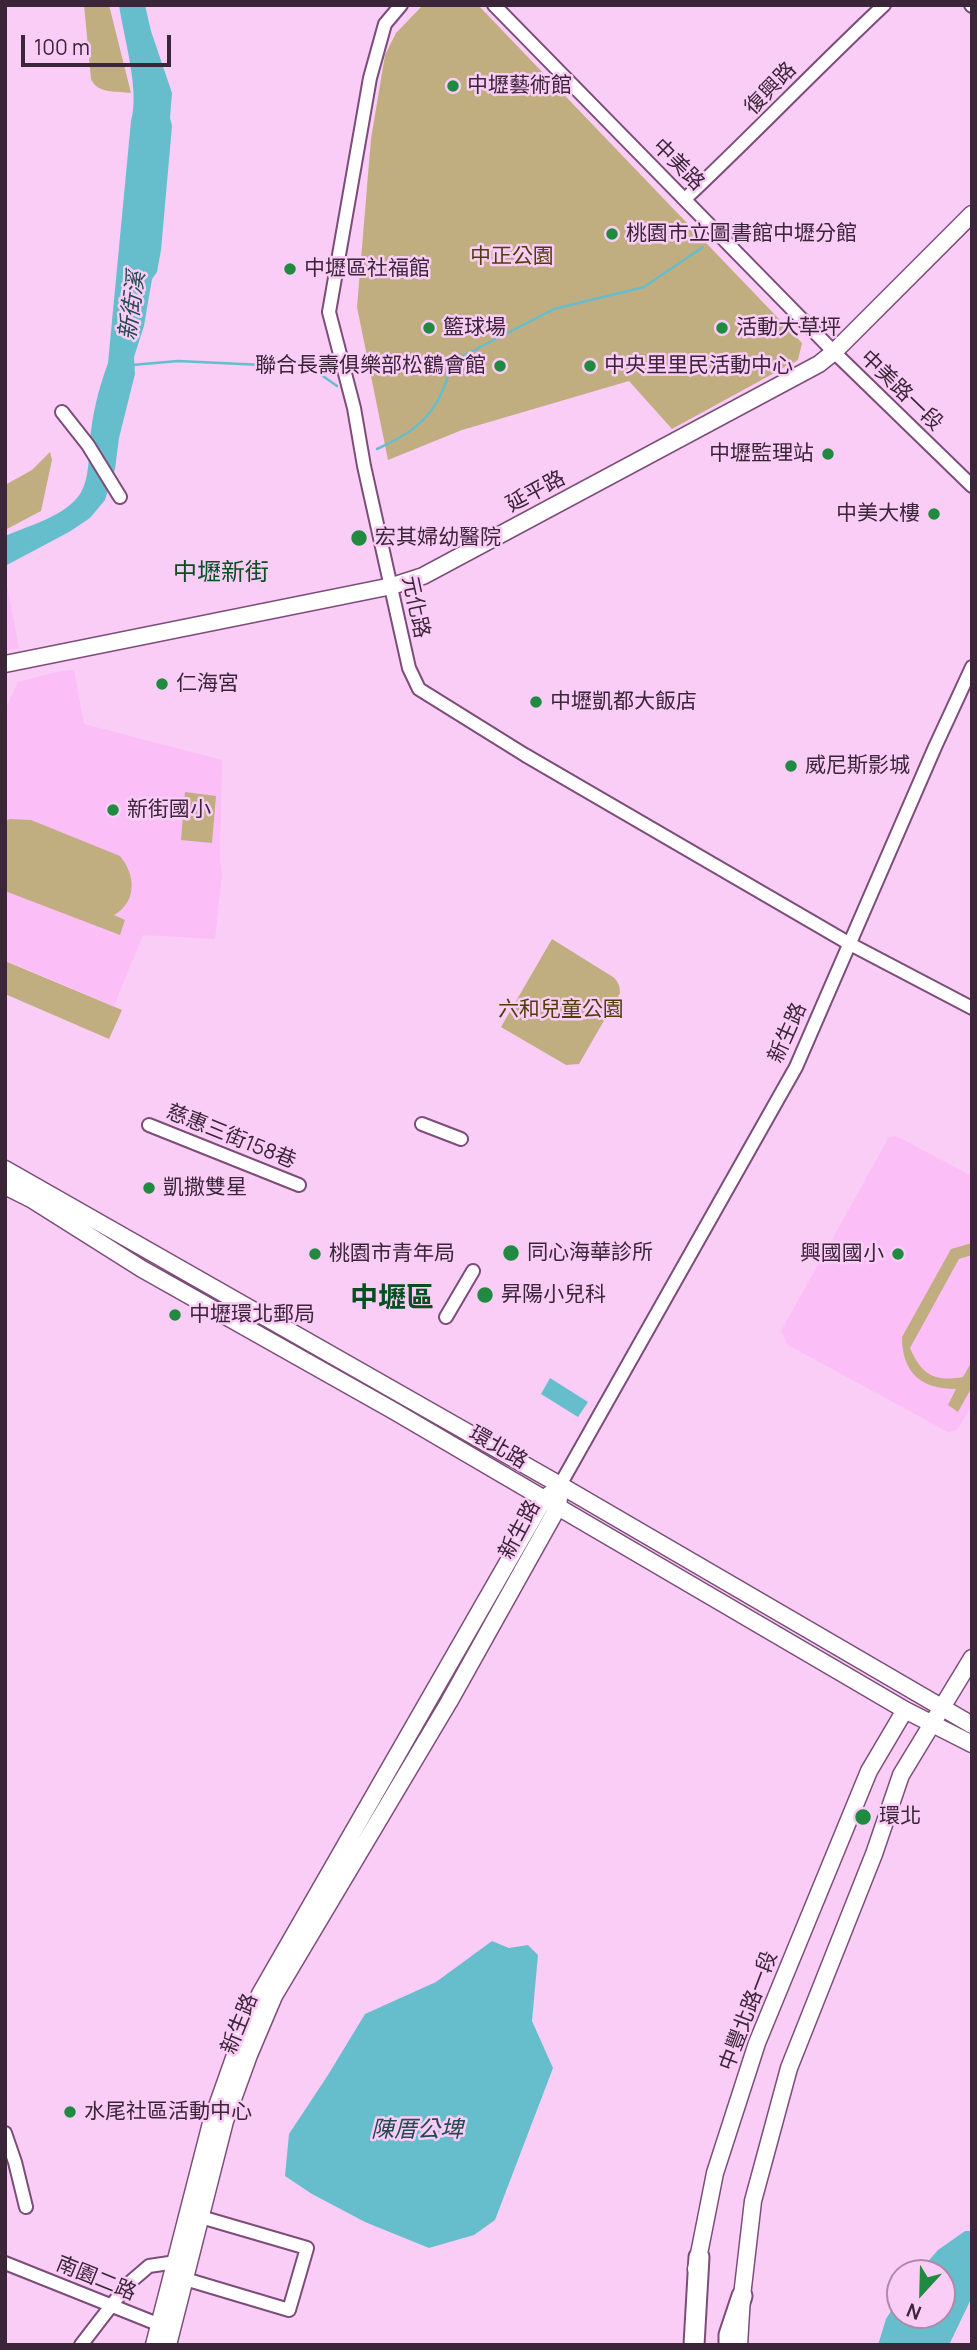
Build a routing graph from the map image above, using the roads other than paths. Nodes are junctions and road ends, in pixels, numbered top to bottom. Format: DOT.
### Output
graph roads {
  1 [pos="401,5"];
  2 [pos="494,5"];
  3 [pos="884,5"];
  4 [pos="685,200"];
  5 [pos="972,214"];
  6 [pos="834,352"];
  7 [pos="62,412"];
  8 [pos="972,486"];
  9 [pos="120,497"];
  10 [pos="392,586"];
  11 [pos="5,664"];
  12 [pos="972,667"];
  13 [pos="850,944"];
  14 [pos="972,1008"];
  15 [pos="422,1124"];
  16 [pos="149,1125"];
  17 [pos="461,1139"];
  18 [pos="5,1169"];
  19 [pos="299,1185"];
  20 [pos="5,1186"];
  21 [pos="473,1271"];
  22 [pos="239,1303"];
  23 [pos="446,1317"];
  24 [pos="230,1318"];
  25 [pos="403,1396"];
  26 [pos="394,1411"];
  27 [pos="560,1485"];
  28 [pos="551,1503"];
  29 [pos="972,1658"];
  30 [pos="942,1708"];
  31 [pos="905,1710"];
  32 [pos="933,1725"];
  33 [pos="972,1725"];
  34 [pos="972,1744"];
  35 [pos="5,2133"];
  36 [pos="26,2207"];
  37 [pos="194,2215"];
  38 [pos="699,2257"];
  39 [pos="176,2262"];
  40 [pos="5,2263"];
  41 [pos="185,2279"];
  42 [pos="741,2296"];
  43 [pos="111,2306"];
  44 [pos="166,2333"];
  45 [pos="732,2342"];
  46 [pos="81,2345"];
  47 [pos="154,2345"];
  48 [pos="685,2345"];
  49 [pos="694,2345"];
  50 [pos="700,2345"];
  1 -- 10 [label="street, 元化路"];
  2 -- 4 [label="street, 中美路"];
  3 -- 4 [label="street, 復興路"];
  4 -- 6 [label="street, 中美路"];
  5 -- 6 [label="main road, 延平路"];
  6 -- 8 [label="street, 中美路一段"];
  6 -- 10 [label="main road, 延平路"];
  7 -- 9 [label="street"];
  10 -- 11 [label="main road, 延平路"];
  10 -- 13 [label="street, 元化路"];
  12 -- 13 [label="street, 新生路"];
  13 -- 14 [label="street, 元化路"];
  13 -- 27 [label="street, 新生路"];
  15 -- 17 [label="street"];
  16 -- 19 [label="street, 慈惠三街158巷"];
  18 -- 22 [label="main road, 環北路"];
  20 -- 24 [label="main road, 環北路"];
  21 -- 23 [label="street"];
  22 -- 24 [label="street"];
  22 -- 25 [label="main road, 環北路"];
  24 -- 26 [label="main road, 環北路"];
  25 -- 26 [label="street"];
  25 -- 27 [label="main road, 環北路"];
  26 -- 28 [label="main road, 環北路"];
  27 -- 28 [label="main road, 新生路"];
  27 -- 30 [label="main road, 環北路"];
  28 -- 31 [label="main road, 環北路"];
  28 -- 37 [label="main road, 新生路"];
  29 -- 30 [label="main road"];
  30 -- 31 [label="main road"];
  30 -- 32 [label="main road"];
  30 -- 33 [label="main road, 環北路"];
  31 -- 32 [label="main road, 環北路"];
  31 -- 38 [label="main road, 中豐北路一段"];
  32 -- 34 [label="main road, 環北路"];
  32 -- 42 [label="main road"];
  35 -- 36 [label="street"];
  37 -- 39 [label="main road, 新生路"];
  37 -- 41 [label="main road, 新生路"];
  37 -- 41 [label="street"];
  38 -- 48 [label="main road, 中豐北路一段"];
  38 -- 49 [label="highway"];
  39 -- 43 [label="street"];
  39 -- 44 [label="main road, 新生路"];
  40 -- 43 [label="street, 南園二路"];
  41 -- 44 [label="main road, 新生路"];
  42 -- 45 [label="highway"];
  43 -- 44 [label="street, 南園二路"];
  43 -- 46 [label="street"];
  44 -- 47 [label="main road, 新生路"];
  45 -- 50 [label="highway"];
}
